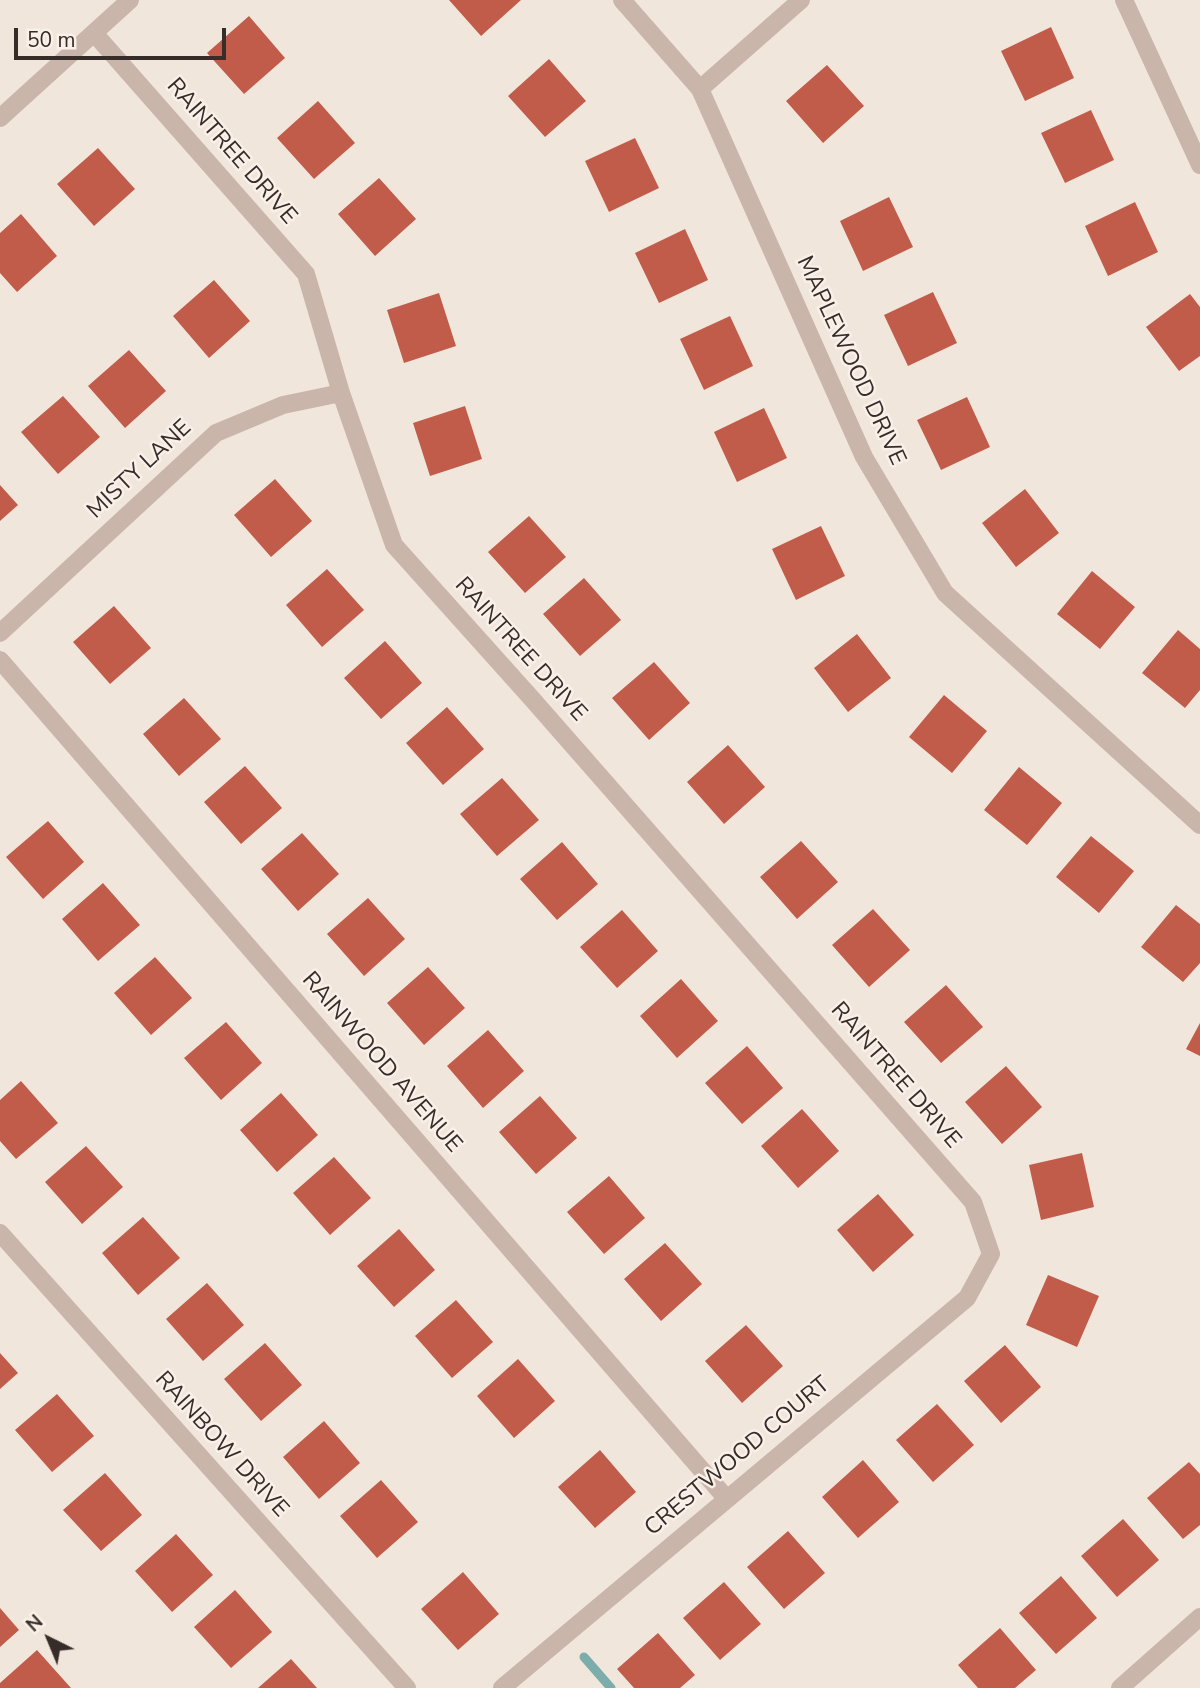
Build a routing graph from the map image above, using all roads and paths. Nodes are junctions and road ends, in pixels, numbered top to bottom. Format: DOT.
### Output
graph roads {
  1 [pos="130,0"];
  2 [pos="622,0"];
  3 [pos="801,0"];
  4 [pos="1124,0"];
  5 [pos="94,33"];
  6 [pos="700,89"];
  7 [pos="0,118"];
  8 [pos="1200,165"];
  9 [pos="341,393"];
  10 [pos="0,633"];
  11 [pos="0,660"];
  12 [pos="1200,825"];
  13 [pos="2,1239"];
  14 [pos="991,1254"];
  15 [pos="726,1498"];
  16 [pos="1200,1616"];
  17 [pos="407,1688"];
  18 [pos="502,1688"];
  19 [pos="1120,1688"];
  1 -- 5 [label="street"];
  2 -- 6 [label="street, MAPLEWOOD DRIVE"];
  3 -- 6 [label="street"];
  4 -- 8 [label="street"];
  5 -- 7 [label="street"];
  5 -- 9 [label="street, RAINTREE DRIVE"];
  6 -- 12 [label="street, MAPLEWOOD DRIVE"];
  9 -- 10 [label="street, MISTY LANE"];
  9 -- 14 [label="street, RAINTREE DRIVE"];
  11 -- 15 [label="street, RAINWOOD AVENUE"];
  13 -- 17 [label="street, RAINBOW DRIVE"];
  14 -- 15 [label="street, CRESTWOOD COURT"];
  15 -- 18 [label="street, CRESTWOOD COURT"];
  16 -- 19 [label="street"];
}
